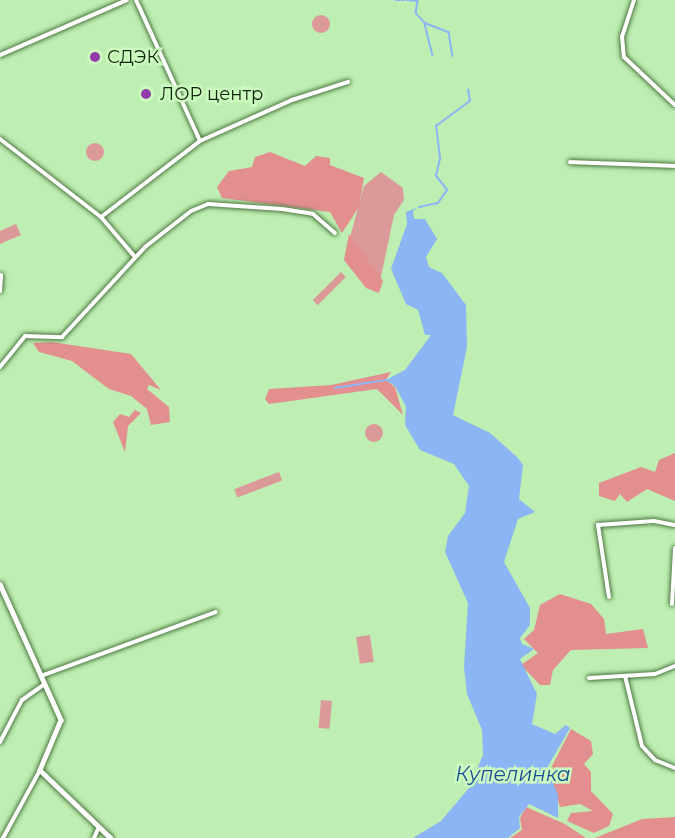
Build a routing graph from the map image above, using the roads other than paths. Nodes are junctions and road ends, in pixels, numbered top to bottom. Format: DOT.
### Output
graph roads {
  1 [pos="127,0"];
  2 [pos="136,0"];
  3 [pos="634,0"];
  4 [pos="0,55"];
  5 [pos="348,82"];
  6 [pos="675,105"];
  7 [pos="0,139"];
  8 [pos="200,141"];
  9 [pos="570,162"];
  10 [pos="675,166"];
  11 [pos="101,217"];
  12 [pos="335,233"];
  13 [pos="135,257"];
  14 [pos="1,275"];
  15 [pos="0,291"];
  16 [pos="0,367"];
  17 [pos="675,525"];
  18 [pos="675,548"];
  19 [pos="0,584"];
  20 [pos="609,597"];
  21 [pos="672,604"];
  22 [pos="216,612"];
  23 [pos="675,666"];
  24 [pos="41,676"];
  25 [pos="625,676"];
  26 [pos="589,678"];
  27 [pos="45,684"];
  28 [pos="0,742"];
  29 [pos="675,768"];
  30 [pos="40,770"];
  31 [pos="99,827"];
  32 [pos="3,838"];
  33 [pos="94,838"];
  34 [pos="111,838"];
  1 -- 4 [label="street"];
  2 -- 8 [label="street"];
  3 -- 6 [label="street"];
  5 -- 8 [label="street"];
  7 -- 11 [label="street"];
  8 -- 11 [label="street"];
  9 -- 10 [label="street"];
  11 -- 13 [label="street"];
  12 -- 13 [label="street"];
  13 -- 16 [label="street"];
  14 -- 15 [label="street"];
  17 -- 20 [label="street"];
  18 -- 21 [label="street"];
  19 -- 24 [label="street"];
  22 -- 24 [label="street"];
  23 -- 25 [label="street"];
  24 -- 27 [label="street"];
  25 -- 26 [label="street"];
  25 -- 29 [label="street"];
  27 -- 28 [label="street"];
  27 -- 30 [label="street"];
  30 -- 31 [label="street"];
  30 -- 32 [label="street"];
  31 -- 33 [label="street"];
  31 -- 34 [label="street"];
}
